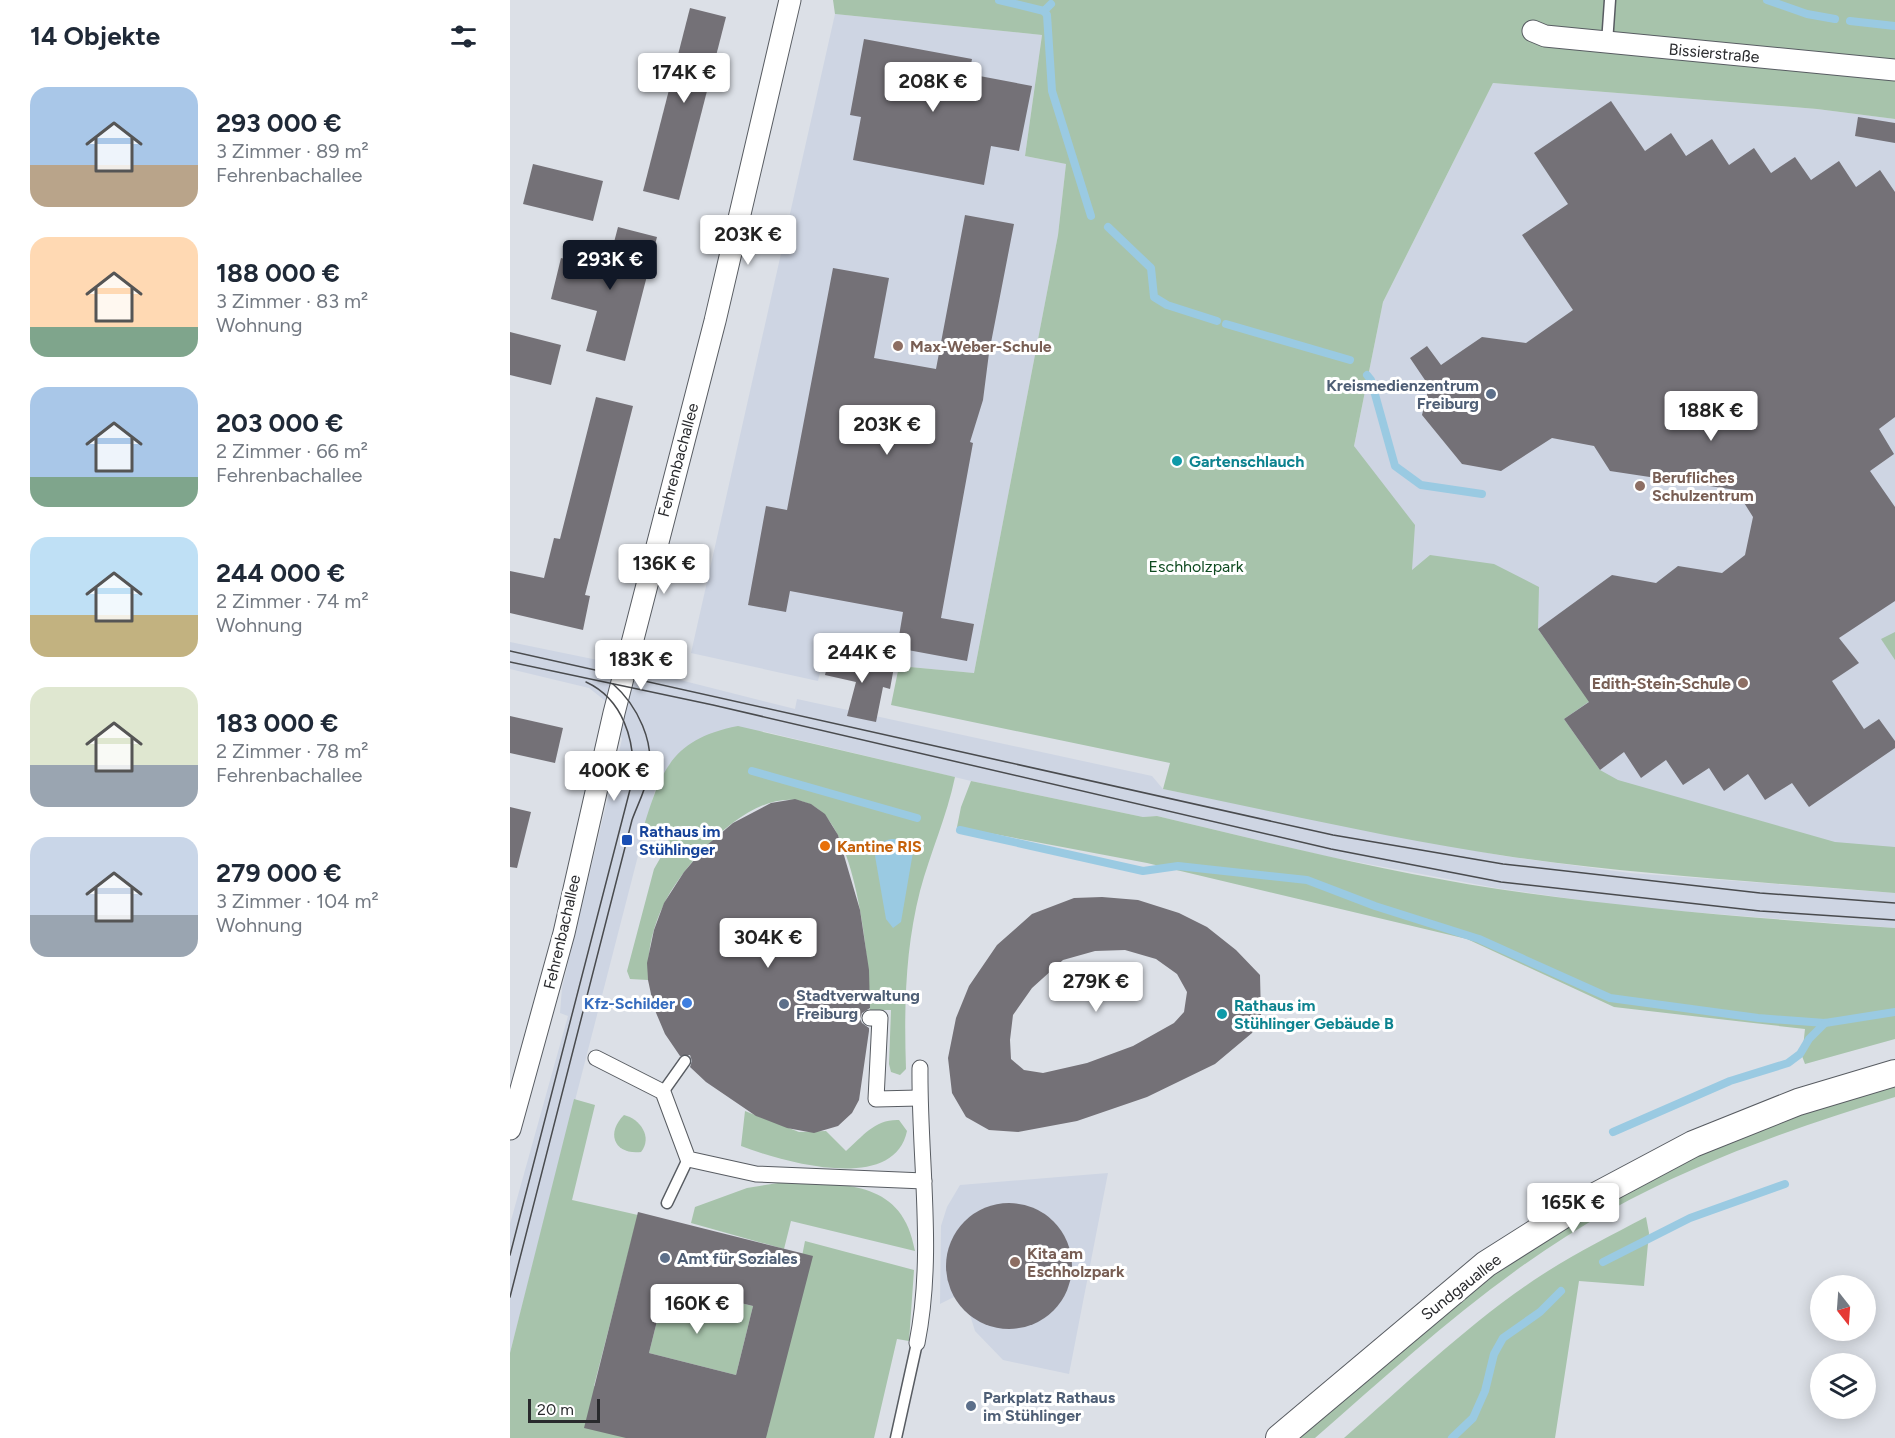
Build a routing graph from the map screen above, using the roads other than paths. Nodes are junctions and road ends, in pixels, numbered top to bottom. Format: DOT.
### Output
graph roads {
  1 [pos="790,0"];
  2 [pos="1610,0"];
  3 [pos="1533,31"];
  4 [pos="1607,43"];
  5 [pos="1895,70"];
  6 [pos="870,1018"];
  7 [pos="596,1058"];
  8 [pos="685,1061"];
  9 [pos="920,1068"];
  10 [pos="1895,1073"];
  11 [pos="663,1092"];
  12 [pos="920,1098"];
  13 [pos="510,1129"];
  14 [pos="688,1160"];
  15 [pos="924,1181"];
  16 [pos="667,1203"];
  17 [pos="917,1343"];
  18 [pos="896,1438"];
  19 [pos="1279,1438"];
  1 -- 13 [label="street, Fehrenbachallee"];
  2 -- 4 [label="lane"];
  3 -- 4 [label="street, Bissierstraße"];
  4 -- 5 [label="street, Bissierstraße"];
  6 -- 12 [label="street"];
  7 -- 11 [label="street"];
  8 -- 11 [label="lane"];
  9 -- 12 [label="street"];
  10 -- 19 [label="street, Sundgauallee"];
  11 -- 14 [label="street"];
  12 -- 15 [label="street"];
  14 -- 15 [label="street"];
  14 -- 16 [label="lane"];
  15 -- 17 [label="street"];
  17 -- 18 [label="lane"];
}
